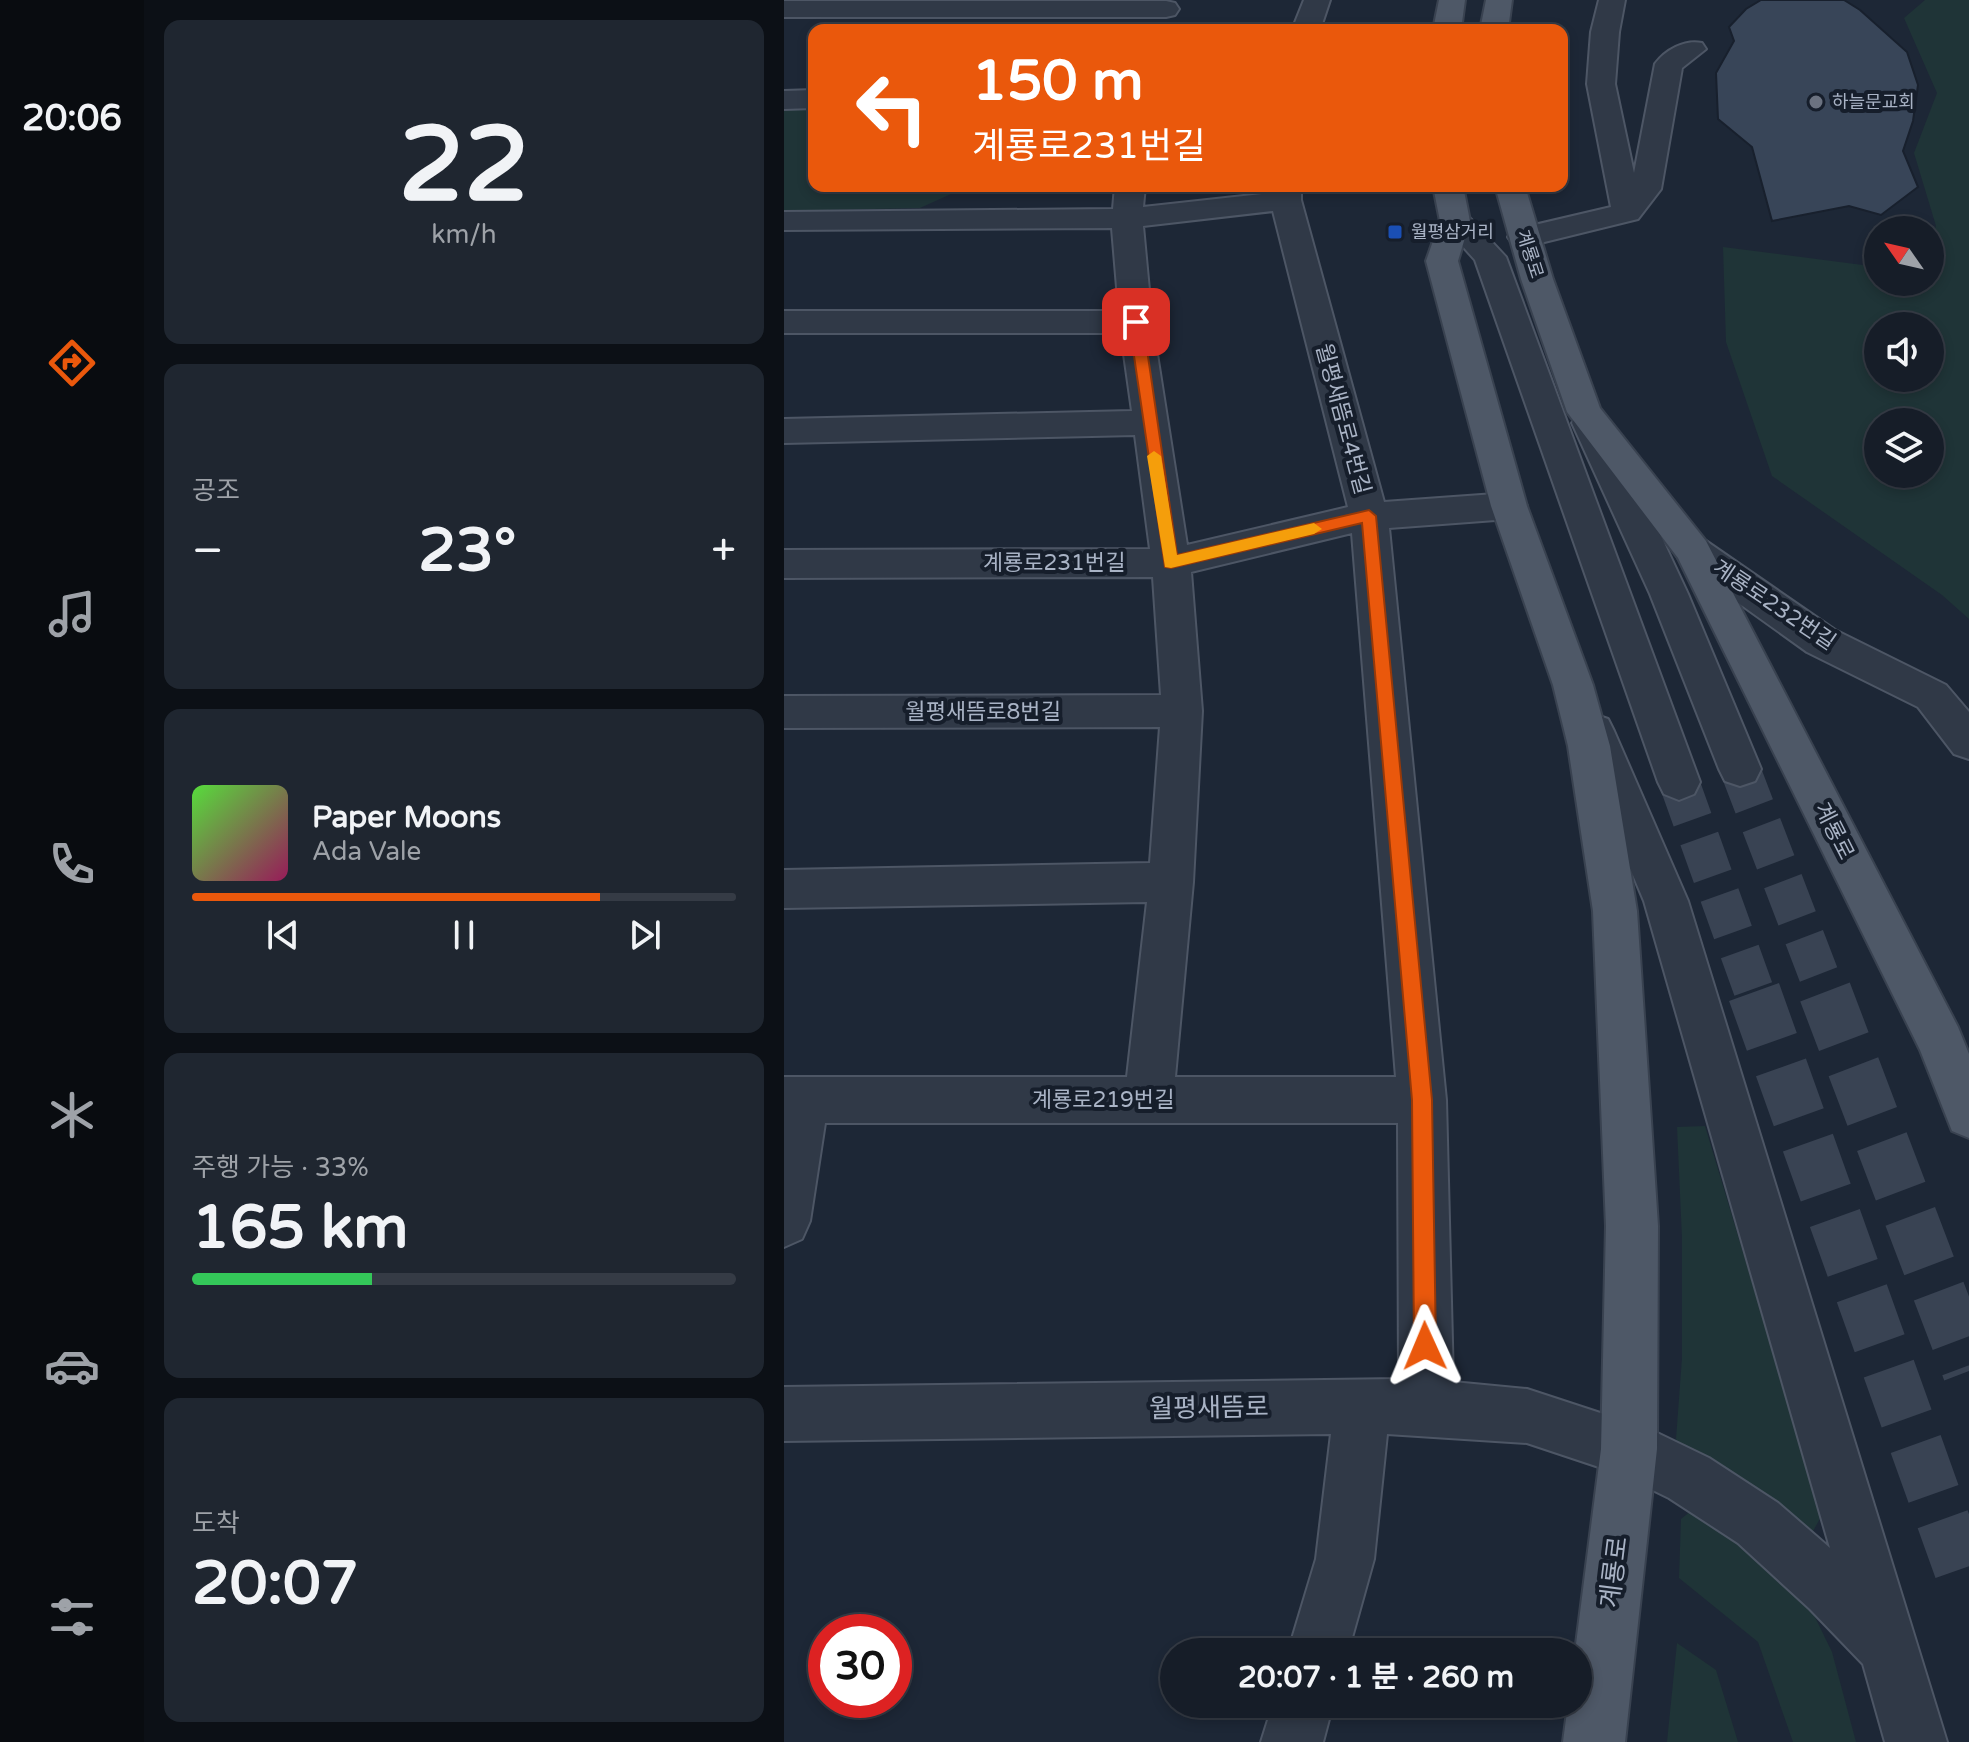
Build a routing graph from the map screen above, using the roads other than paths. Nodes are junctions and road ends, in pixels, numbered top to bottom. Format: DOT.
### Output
graph roads {
  1 [pos="1317,0"];
  2 [pos="1452,0"];
  3 [pos="1499,0"];
  4 [pos="1612,0"];
  5 [pos="915,4"];
  6 [pos="784,9"];
  7 [pos="1165,13"];
  8 [pos="998,20"];
  9 [pos="1308,24"];
  10 [pos="1448,24"];
  11 [pos="1495,24"];
  12 [pos="1692,49"];
  13 [pos="808,99"];
  14 [pos="784,100"];
  15 [pos="961,192"];
  16 [pos="1512,192"];
  17 [pos="1286,193"];
  18 [pos="1129,202"];
  19 [pos="1451,203"];
  20 [pos="1627,212"];
  21 [pos="954,219"];
  22 [pos="784,221"];
  23 [pos="1524,237"];
  24 [pos="784,322"];
  25 [pos="1136,322"];
  26 [pos="1584,412"];
  27 [pos="1149,423"];
  28 [pos="784,431"];
  29 [pos="1509,506"];
  30 [pos="1369,516"];
  31 [pos="1693,551"];
  32 [pos="1171,563"];
  33 [pos="784,564"];
  34 [pos="1573,685"];
  35 [pos="1182,711"];
  36 [pos="784,712"];
  37 [pos="1969,742"];
  38 [pos="1740,769"];
  39 [pos="1679,782"];
  40 [pos="1171,882"];
  41 [pos="784,889"];
  42 [pos="794,1100"];
  43 [pos="1149,1100"];
  44 [pos="1422,1100"];
  45 [pos="1969,1114"];
  46 [pos="784,1221"];
  47 [pos="1362,1406"];
  48 [pos="1426,1407"];
  49 [pos="784,1414"];
  50 [pos="1629,1449"];
  51 [pos="1322,1638"];
  52 [pos="1886,1645"];
  53 [pos="1299,1718"];
  54 [pos="1292,1742"];
  55 [pos="1594,1742"];
  56 [pos="1916,1742"];
  1 -- 9 [label="street"];
  2 -- 10 [label="main road"];
  3 -- 11 [label="main road"];
  4 -- 20 [label="street"];
  5 -- 6 [label="street"];
  5 -- 8 [label="street"];
  7 -- 8 [label="street"];
  12 -- 20 [label="street"];
  13 -- 14 [label="street"];
  15 -- 21 [label="street"];
  16 -- 23 [label="main road, 계룡로"];
  17 -- 18 [label="street, 월평새뜸로4번길"];
  17 -- 30 [label="street, 월평새뜸로4번길"];
  18 -- 21 [label="street, 월평새뜸로4번길"];
  18 -- 25 [label="street"];
  19 -- 29 [label="main road, 계룡로"];
  19 -- 39 [label="street"];
  20 -- 23 [label="street"];
  21 -- 22 [label="street, 월평새뜸로4번길"];
  23 -- 26 [label="main road, 계룡로"];
  24 -- 25 [label="street"];
  25 -- 27 [label="street"];
  26 -- 31 [label="main road, 계룡로"];
  26 -- 38 [label="street"];
  27 -- 28 [label="street"];
  27 -- 32 [label="street"];
  29 -- 30 [label="street, 계룡로231번길"];
  29 -- 34 [label="main road, 계룡로"];
  30 -- 32 [label="street, 계룡로231번길"];
  30 -- 44 [label="street, 월평새뜸로4번길"];
  31 -- 37 [label="street, 계룡로232번길"];
  31 -- 45 [label="main road, 계룡로"];
  32 -- 33 [label="street, 계룡로231번길"];
  32 -- 35 [label="street"];
  34 -- 50 [label="main road, 계룡로"];
  34 -- 52 [label="street"];
  35 -- 36 [label="street, 월평새뜸로8번길"];
  35 -- 40 [label="street"];
  40 -- 41 [label="street"];
  40 -- 43 [label="street"];
  42 -- 43 [label="street, 계룡로219번길"];
  42 -- 46 [label="street"];
  43 -- 44 [label="street, 계룡로219번길"];
  44 -- 48 [label="street, 월평새뜸로4번길"];
  47 -- 48 [label="street, 월평새뜸로"];
  47 -- 49 [label="street, 월평새뜸로"];
  47 -- 51 [label="street"];
  48 -- 50 [label="street, 월평새뜸로"];
  50 -- 52 [label="street, 월평새뜸로"];
  50 -- 55 [label="main road, 계룡로"];
  52 -- 56 [label="street"];
  53 -- 54 [label="street"];
}
